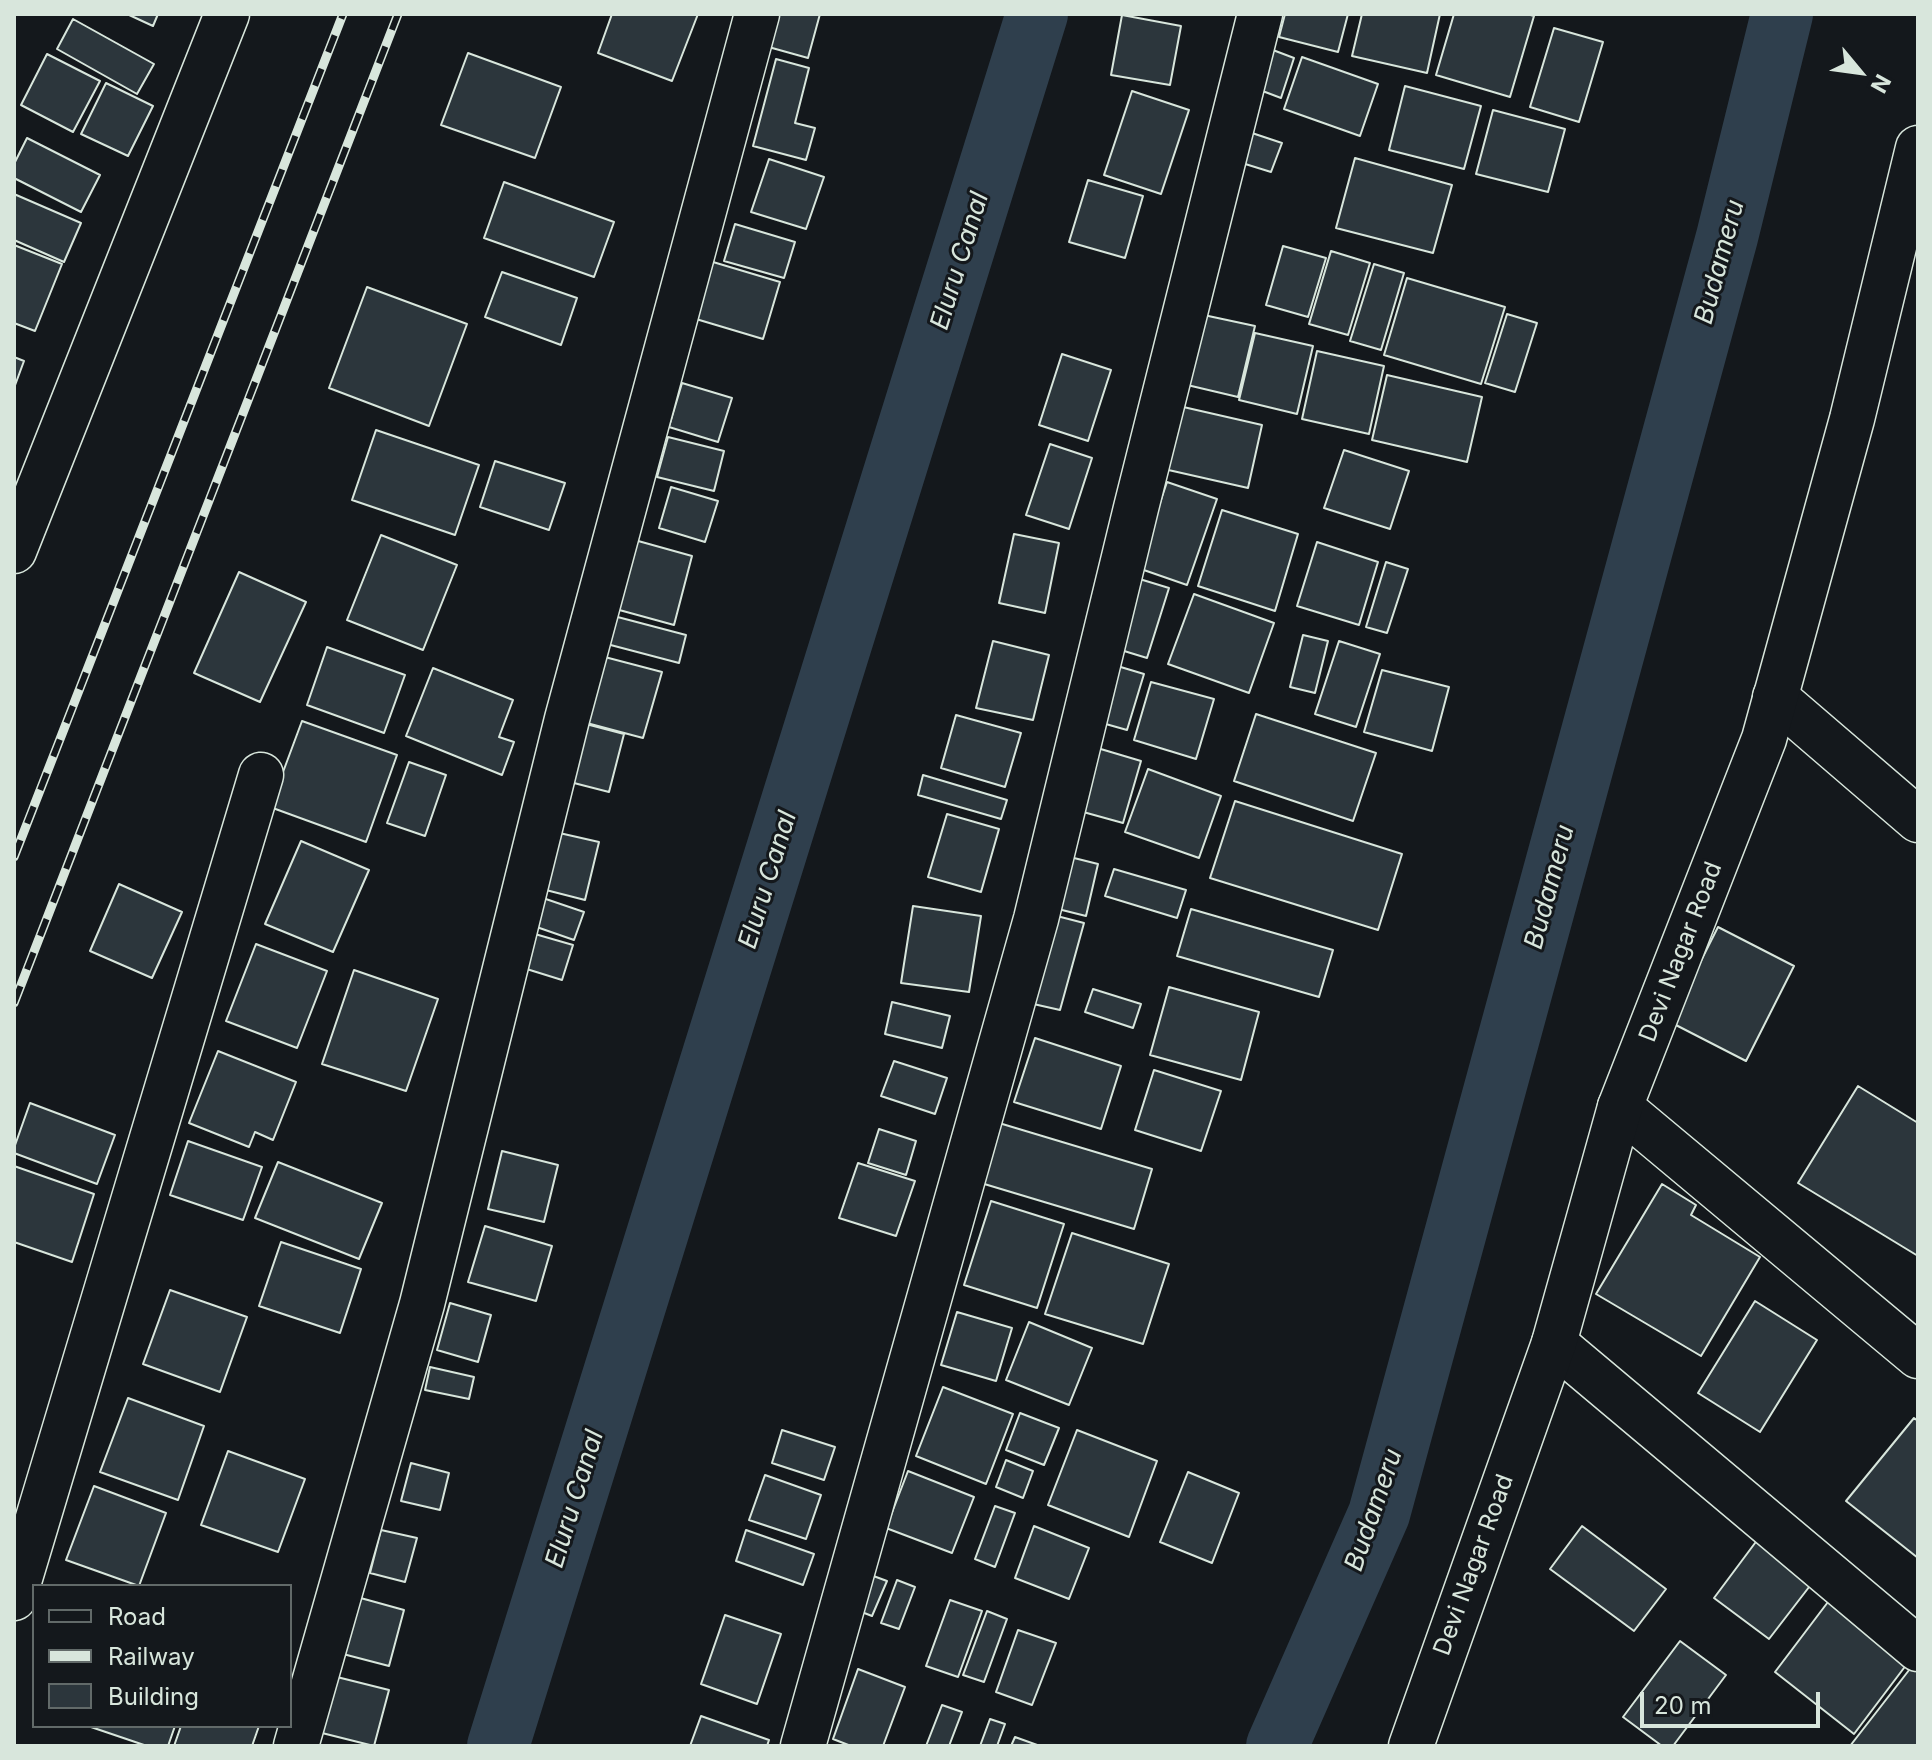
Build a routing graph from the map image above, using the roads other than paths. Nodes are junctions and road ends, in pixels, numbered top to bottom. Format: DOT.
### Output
graph roads {
  1 [pos="227,14"];
  2 [pos="757,14"];
  3 [pos="1260,14"];
  4 [pos="1918,148"];
  5 [pos="14,551"];
  6 [pos="1775,697"];
  7 [pos="261,775"];
  8 [pos="1918,820"];
  9 [pos="1620,1107"];
  10 [pos="1554,1343"];
  11 [pos="1918,1356"];
  12 [pos="14,1598"];
  13 [pos="1918,1649"];
  14 [pos="296,1746"];
  15 [pos="803,1746"];
  16 [pos="1411,1746"];
  1 -- 5 [label="street"];
  2 -- 14 [label="street"];
  3 -- 15 [label="street"];
  4 -- 6 [label="street, Devi Nagar Road"];
  6 -- 8 [label="street"];
  6 -- 9 [label="street, Devi Nagar Road"];
  7 -- 12 [label="street"];
  9 -- 10 [label="street, Devi Nagar Road"];
  9 -- 11 [label="street"];
  10 -- 13 [label="street"];
  10 -- 16 [label="street, Devi Nagar Road"];
}
